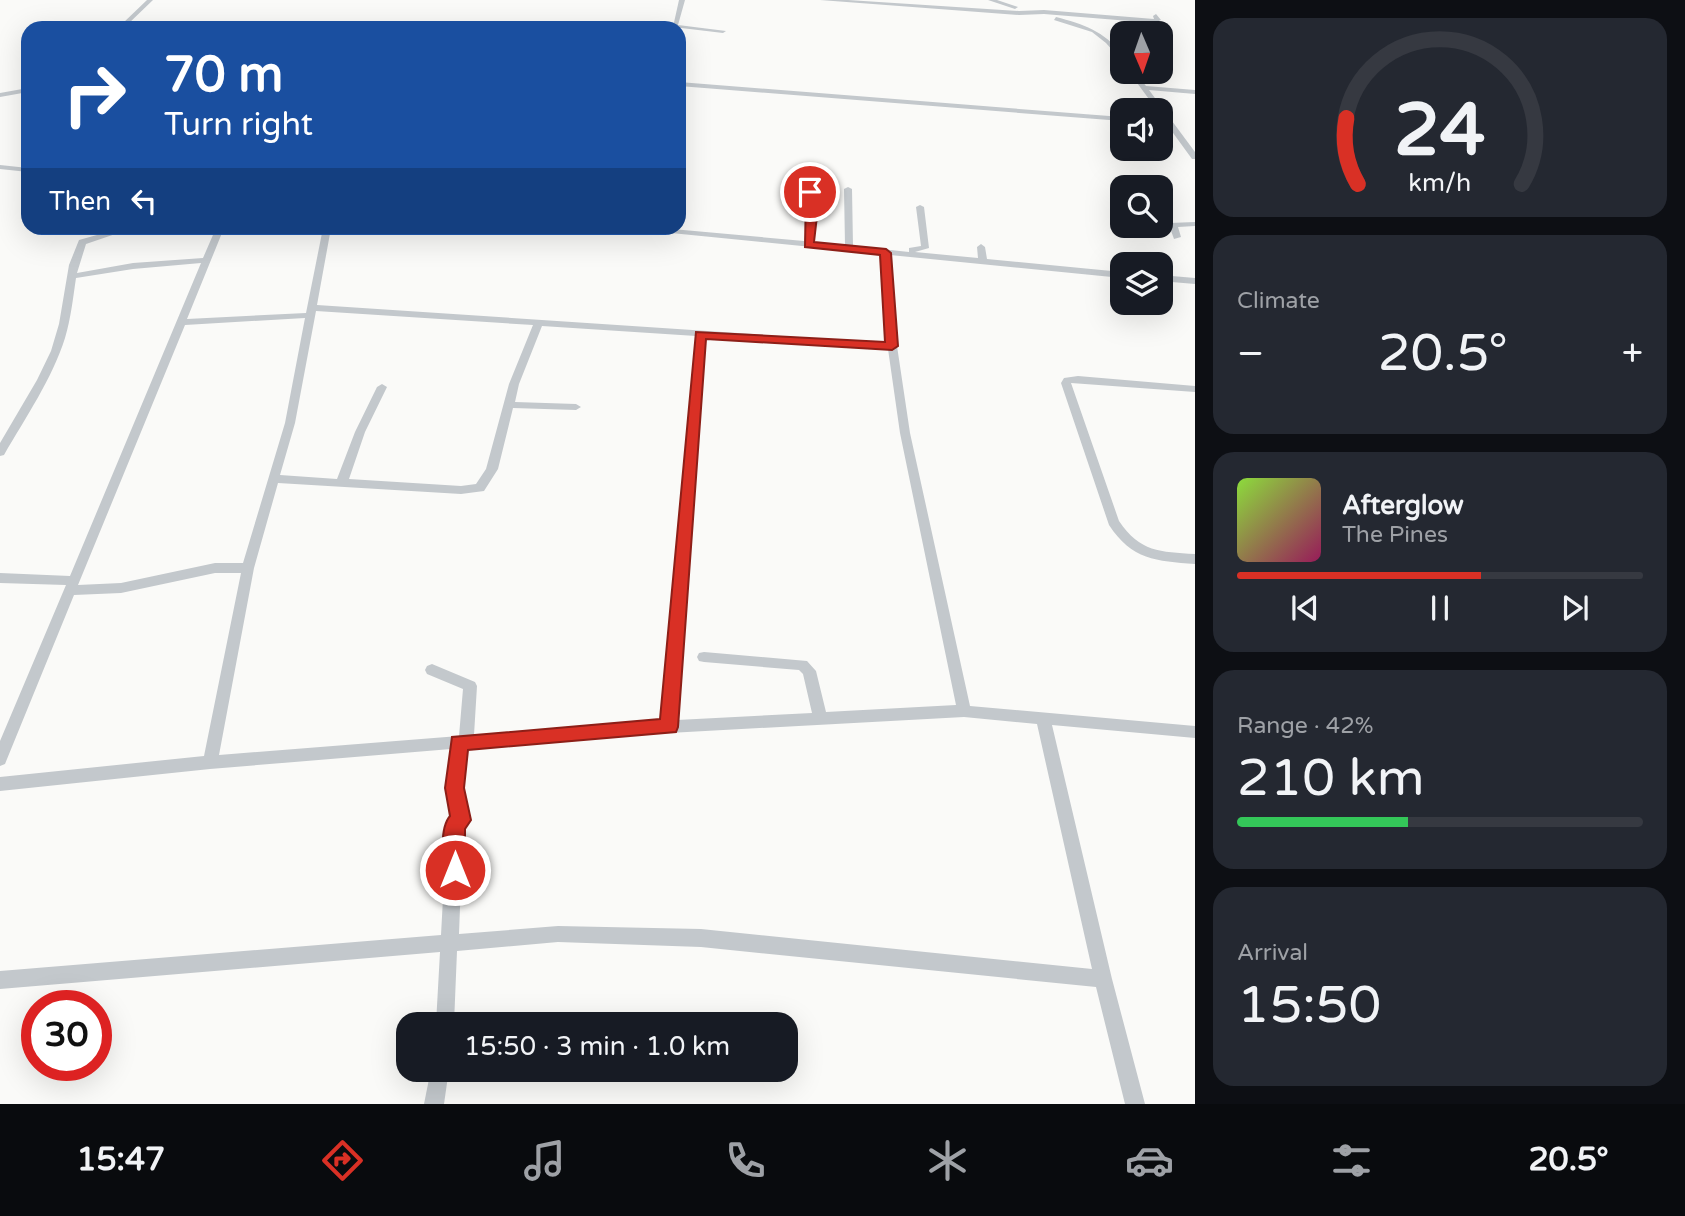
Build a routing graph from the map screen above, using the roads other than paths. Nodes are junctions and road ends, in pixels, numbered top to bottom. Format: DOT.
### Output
graph roads {
  1 [pos="150,0"];
  2 [pos="682,0"];
  3 [pos="823,0"];
  4 [pos="991,0"];
  5 [pos="1035,13"];
  6 [pos="1156,16"];
  7 [pos="127,21"];
  8 [pos="676,21"];
  9 [pos="686,27"];
  10 [pos="723,31"];
  11 [pos="1110,41"];
  12 [pos="1142,84"];
  13 [pos="686,86"];
  14 [pos="1145,88"];
  15 [pos="21,91"];
  16 [pos="1195,92"];
  17 [pos="0,95"];
  18 [pos="1152,98"];
  19 [pos="1110,118"];
  20 [pos="1173,127"];
  21 [pos="1195,157"];
  22 [pos="0,167"];
  23 [pos="21,169"];
  24 [pos="787,183"];
  25 [pos="848,189"];
  26 [pos="920,207"];
  27 [pos="1195,225"];
  28 [pos="686,232"];
  29 [pos="106,235"];
  30 [pos="217,235"];
  31 [pos="326,235"];
  32 [pos="1177,237"];
  33 [pos="808,244"];
  34 [pos="981,247"];
  35 [pos="849,248"];
  36 [pos="883,252"];
  37 [pos="206,260"];
  38 [pos="984,261"];
  39 [pos="1110,274"];
  40 [pos="72,276"];
  41 [pos="1173,279"];
  42 [pos="1195,281"];
  43 [pos="313,311"];
  44 [pos="181,321"];
  45 [pos="538,324"];
  46 [pos="701,335"];
  47 [pos="892,346"];
  48 [pos="382,387"];
  49 [pos="1195,389"];
  50 [pos="508,405"];
  51 [pos="576,407"];
  52 [pos="0,452"];
  53 [pos="275,479"];
  54 [pos="342,482"];
  55 [pos="1195,559"];
  56 [pos="248,569"];
  57 [pos="0,578"];
  58 [pos="72,585"];
  59 [pos="704,657"];
  60 [pos="432,670"];
  61 [pos="964,711"];
  62 [pos="1043,718"];
  63 [pos="821,719"];
  64 [pos="669,727"];
  65 [pos="1195,732"];
  66 [pos="463,742"];
  67 [pos="0,760"];
  68 [pos="210,762"];
  69 [pos="0,784"];
  70 [pos="447,944"];
  71 [pos="1103,979"];
  72 [pos="0,980"];
  73 [pos="445,1012"];
  74 [pos="438,1082"];
  75 [pos="434,1104"];
  76 [pos="1135,1104"];
  1 -- 7 [label="street"];
  2 -- 8 [label="street"];
  3 -- 5 [label="street"];
  4 -- 5 [label="street"];
  5 -- 6 [label="street"];
  5 -- 11 [label="street"];
  9 -- 10 [label="street"];
  12 -- 14 [label="street"];
  13 -- 19 [label="street"];
  14 -- 16 [label="street"];
  14 -- 18 [label="street"];
  15 -- 17 [label="street"];
  20 -- 21 [label="street"];
  22 -- 23 [label="street"];
  24 -- 33 [label="street"];
  25 -- 35 [label="street"];
  26 -- 36 [label="street"];
  27 -- 32 [label="street"];
  28 -- 33 [label="street"];
  29 -- 40 [label="street"];
  30 -- 37 [label="street"];
  31 -- 43 [label="street"];
  33 -- 35 [label="street"];
  34 -- 38 [label="street"];
  35 -- 36 [label="street"];
  36 -- 38 [label="street"];
  36 -- 47 [label="street"];
  37 -- 40 [label="street"];
  37 -- 44 [label="street"];
  38 -- 39 [label="street"];
  40 -- 52 [label="street"];
  41 -- 42 [label="street"];
  43 -- 44 [label="street"];
  43 -- 45 [label="street"];
  43 -- 53 [label="street"];
  44 -- 58 [label="street"];
  45 -- 46 [label="street"];
  45 -- 50 [label="street"];
  46 -- 47 [label="street"];
  46 -- 64 [label="street"];
  47 -- 61 [label="street"];
  48 -- 54 [label="street"];
  49 -- 55 [label="street"];
  50 -- 51 [label="street"];
  50 -- 54 [label="street"];
  53 -- 54 [label="street"];
  53 -- 56 [label="street"];
  56 -- 58 [label="street"];
  56 -- 68 [label="street"];
  57 -- 58 [label="street"];
  58 -- 67 [label="street"];
  59 -- 63 [label="street"];
  60 -- 66 [label="street"];
  61 -- 62 [label="street"];
  61 -- 63 [label="street"];
  62 -- 65 [label="street"];
  62 -- 71 [label="street"];
  63 -- 64 [label="street"];
  64 -- 66 [label="street"];
  66 -- 68 [label="street"];
  66 -- 70 [label="street"];
  68 -- 69 [label="street"];
  70 -- 71 [label="street"];
  70 -- 72 [label="street"];
  70 -- 73 [label="street"];
  71 -- 76 [label="street"];
  74 -- 75 [label="street"];
}
